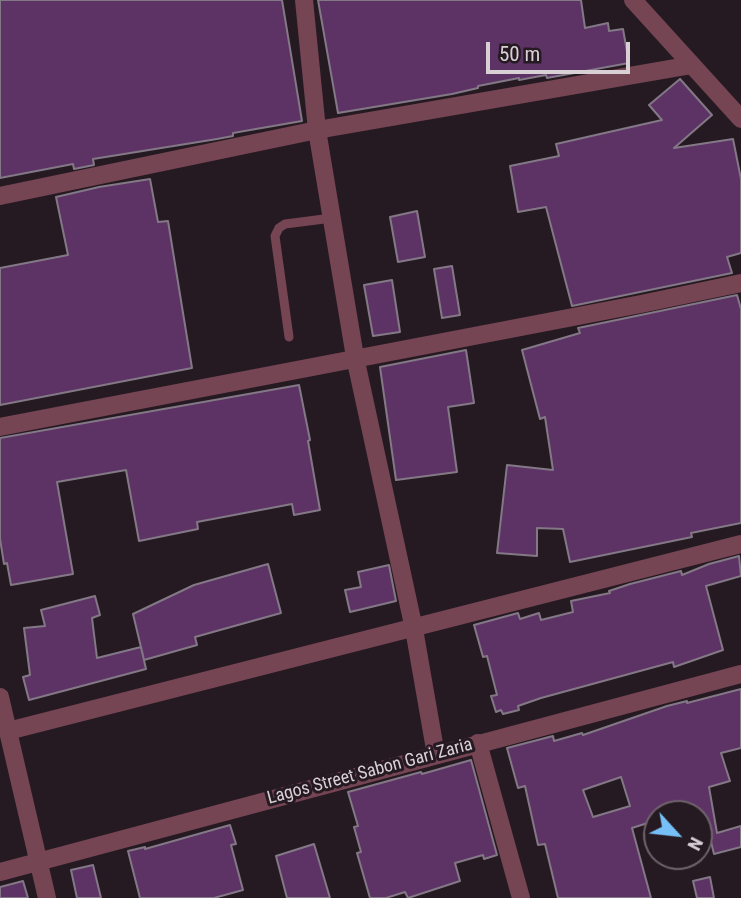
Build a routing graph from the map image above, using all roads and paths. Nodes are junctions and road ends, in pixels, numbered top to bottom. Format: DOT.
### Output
graph roads {
  1 [pos="304,0"];
  2 [pos="633,0"];
  3 [pos="692,65"];
  4 [pos="741,118"];
  5 [pos="317,130"];
  6 [pos="0,196"];
  7 [pos="332,218"];
  8 [pos="741,282"];
  9 [pos="289,337"];
  10 [pos="355,357"];
  11 [pos="0,427"];
  12 [pos="741,544"];
  13 [pos="414,629"];
  14 [pos="741,674"];
  15 [pos="0,697"];
  16 [pos="8,731"];
  17 [pos="478,743"];
  18 [pos="436,755"];
  19 [pos="39,861"];
  20 [pos="0,872"];
  21 [pos="47,898"];
  22 [pos="521,898"];
  1 -- 5 [label="street"];
  2 -- 3 [label="street"];
  3 -- 4 [label="street"];
  3 -- 5 [label="street"];
  5 -- 6 [label="street"];
  5 -- 7 [label="street"];
  7 -- 9 [label="lane"];
  7 -- 10 [label="street"];
  8 -- 10 [label="street"];
  10 -- 11 [label="street"];
  10 -- 13 [label="street"];
  12 -- 13 [label="street"];
  13 -- 16 [label="street"];
  13 -- 18 [label="street"];
  14 -- 17 [label="street, Lagos Street Sabon Gari Zaria"];
  15 -- 16 [label="street"];
  16 -- 19 [label="street"];
  17 -- 18 [label="street, Lagos Street Sabon Gari Zaria"];
  17 -- 22 [label="street"];
  18 -- 19 [label="street, Lagos Street Sabon Gari Zaria"];
  19 -- 20 [label="street, Lagos Street Sabon Gari Zaria"];
  19 -- 21 [label="street"];
}
